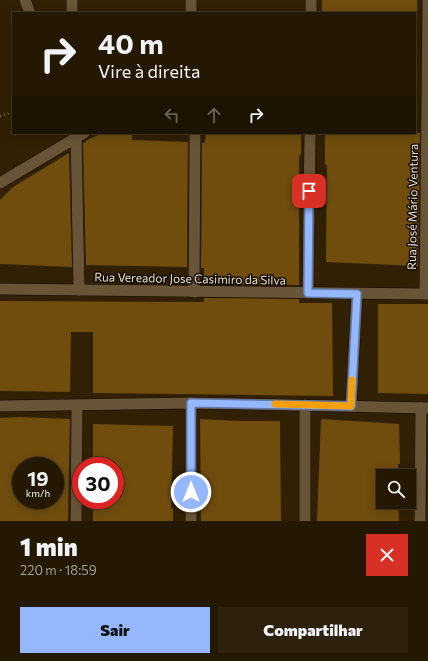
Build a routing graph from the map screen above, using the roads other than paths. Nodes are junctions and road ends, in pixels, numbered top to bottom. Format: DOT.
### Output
graph roads {
  1 [pos="25,0"];
  2 [pos="72,0"];
  3 [pos="191,0"];
  4 [pos="311,0"];
  5 [pos="428,0"];
  6 [pos="30,12"];
  7 [pos="72,12"];
  8 [pos="191,12"];
  9 [pos="311,12"];
  10 [pos="79,134"];
  11 [pos="195,134"];
  12 [pos="310,134"];
  13 [pos="0,183"];
  14 [pos="0,289"];
  15 [pos="79,290"];
  16 [pos="194,292"];
  17 [pos="308,293"];
  18 [pos="357,294"];
  19 [pos="426,294"];
  20 [pos="191,403"];
  21 [pos="305,405"];
  22 [pos="0,406"];
  23 [pos="77,406"];
  24 [pos="351,406"];
  25 [pos="424,408"];
  26 [pos="76,521"];
  27 [pos="191,521"];
  28 [pos="305,521"];
  29 [pos="420,521"];
  1 -- 6 [label="street"];
  2 -- 7 [label="street"];
  3 -- 8 [label="street"];
  4 -- 9 [label="street"];
  5 -- 19 [label="street, Rua José Mário Ventura"];
  10 -- 13 [label="street"];
  10 -- 15 [label="street"];
  11 -- 16 [label="street"];
  12 -- 17 [label="street"];
  14 -- 15 [label="street, Rua Vereador Jose Casimiro da Silva"];
  15 -- 16 [label="street, Rua Vereador Jose Casimiro da Silva"];
  16 -- 17 [label="street, Rua Vereador Jose Casimiro da Silva"];
  17 -- 18 [label="street, Rua Vereador Jose Casimiro da Silva"];
  18 -- 19 [label="street, Rua Vereador Jose Casimiro da Silva"];
  18 -- 24 [label="street"];
  20 -- 21 [label="street"];
  20 -- 23 [label="street"];
  20 -- 27 [label="street"];
  21 -- 24 [label="street"];
  21 -- 28 [label="street"];
  22 -- 23 [label="street"];
  23 -- 26 [label="street"];
  24 -- 25 [label="street"];
  25 -- 29 [label="street"];
}
